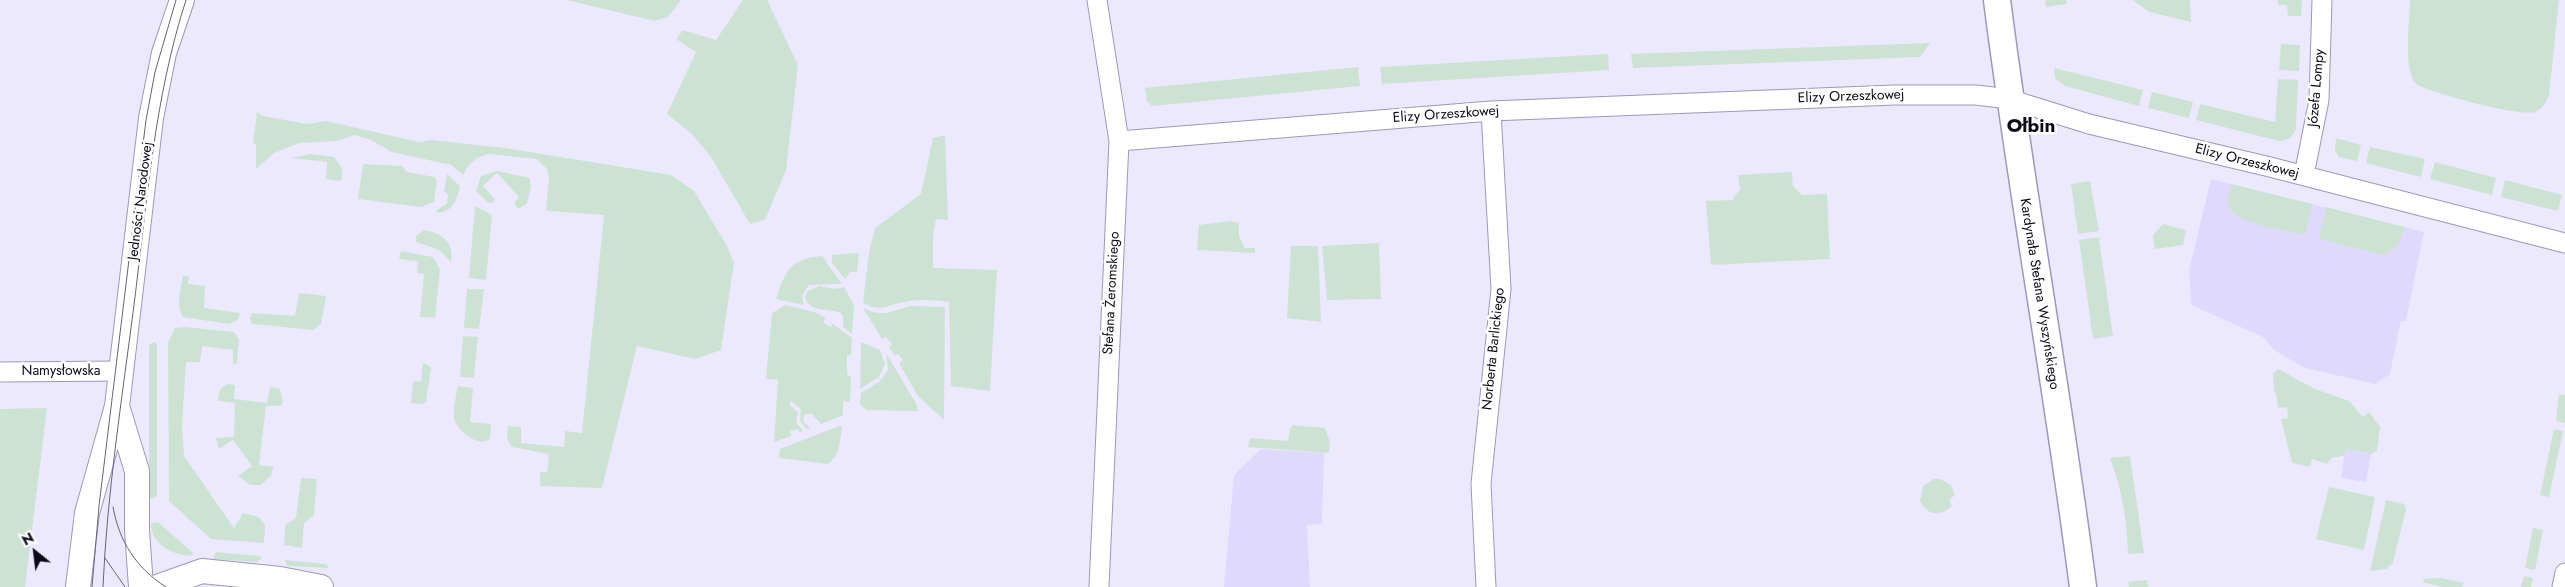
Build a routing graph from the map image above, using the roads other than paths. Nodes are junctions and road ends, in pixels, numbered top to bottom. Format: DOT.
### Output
graph roads {
  1 [pos="182,0"];
  2 [pos="1097,0"];
  3 [pos="1997,0"];
  4 [pos="2322,0"];
  5 [pos="2009,98"];
  6 [pos="1491,111"];
  7 [pos="1119,141"];
  8 [pos="2304,176"];
  9 [pos="2565,243"];
  10 [pos="0,372"];
  11 [pos="121,372"];
  12 [pos="117,406"];
  13 [pos="2565,573"];
  14 [pos="78,587"];
  15 [pos="141,587"];
  16 [pos="157,587"];
  17 [pos="321,587"];
  18 [pos="1099,587"];
  19 [pos="1486,587"];
  20 [pos="2083,587"];
  21 [pos="2562,587"];
  1 -- 11 [label="street, Jedności Narodowej"];
  2 -- 7 [label="street, Stefana Żeromskiego"];
  3 -- 5 [label="main road, Kardynała Stefana Wyszyńskiego"];
  4 -- 8 [label="street, Józefa Lompy"];
  5 -- 6 [label="street, Elizy Orzeszkowej"];
  5 -- 8 [label="street, Elizy Orzeszkowej"];
  5 -- 20 [label="main road, Kardynała Stefana Wyszyńskiego"];
  6 -- 7 [label="street, Elizy Orzeszkowej"];
  6 -- 19 [label="street, Norberta Barlickiego"];
  7 -- 18 [label="street, Stefana Żeromskiego"];
  8 -- 9 [label="street, Elizy Orzeszkowej"];
  10 -- 11 [label="street, Namysłowska"];
  11 -- 12 [label="street, Jedności Narodowej"];
  12 -- 14 [label="street, Jedności Narodowej"];
  12 -- 15 [label="street, Jedności Narodowej"];
  13 -- 21 [label="street"];
  16 -- 17 [label="street"];
}
